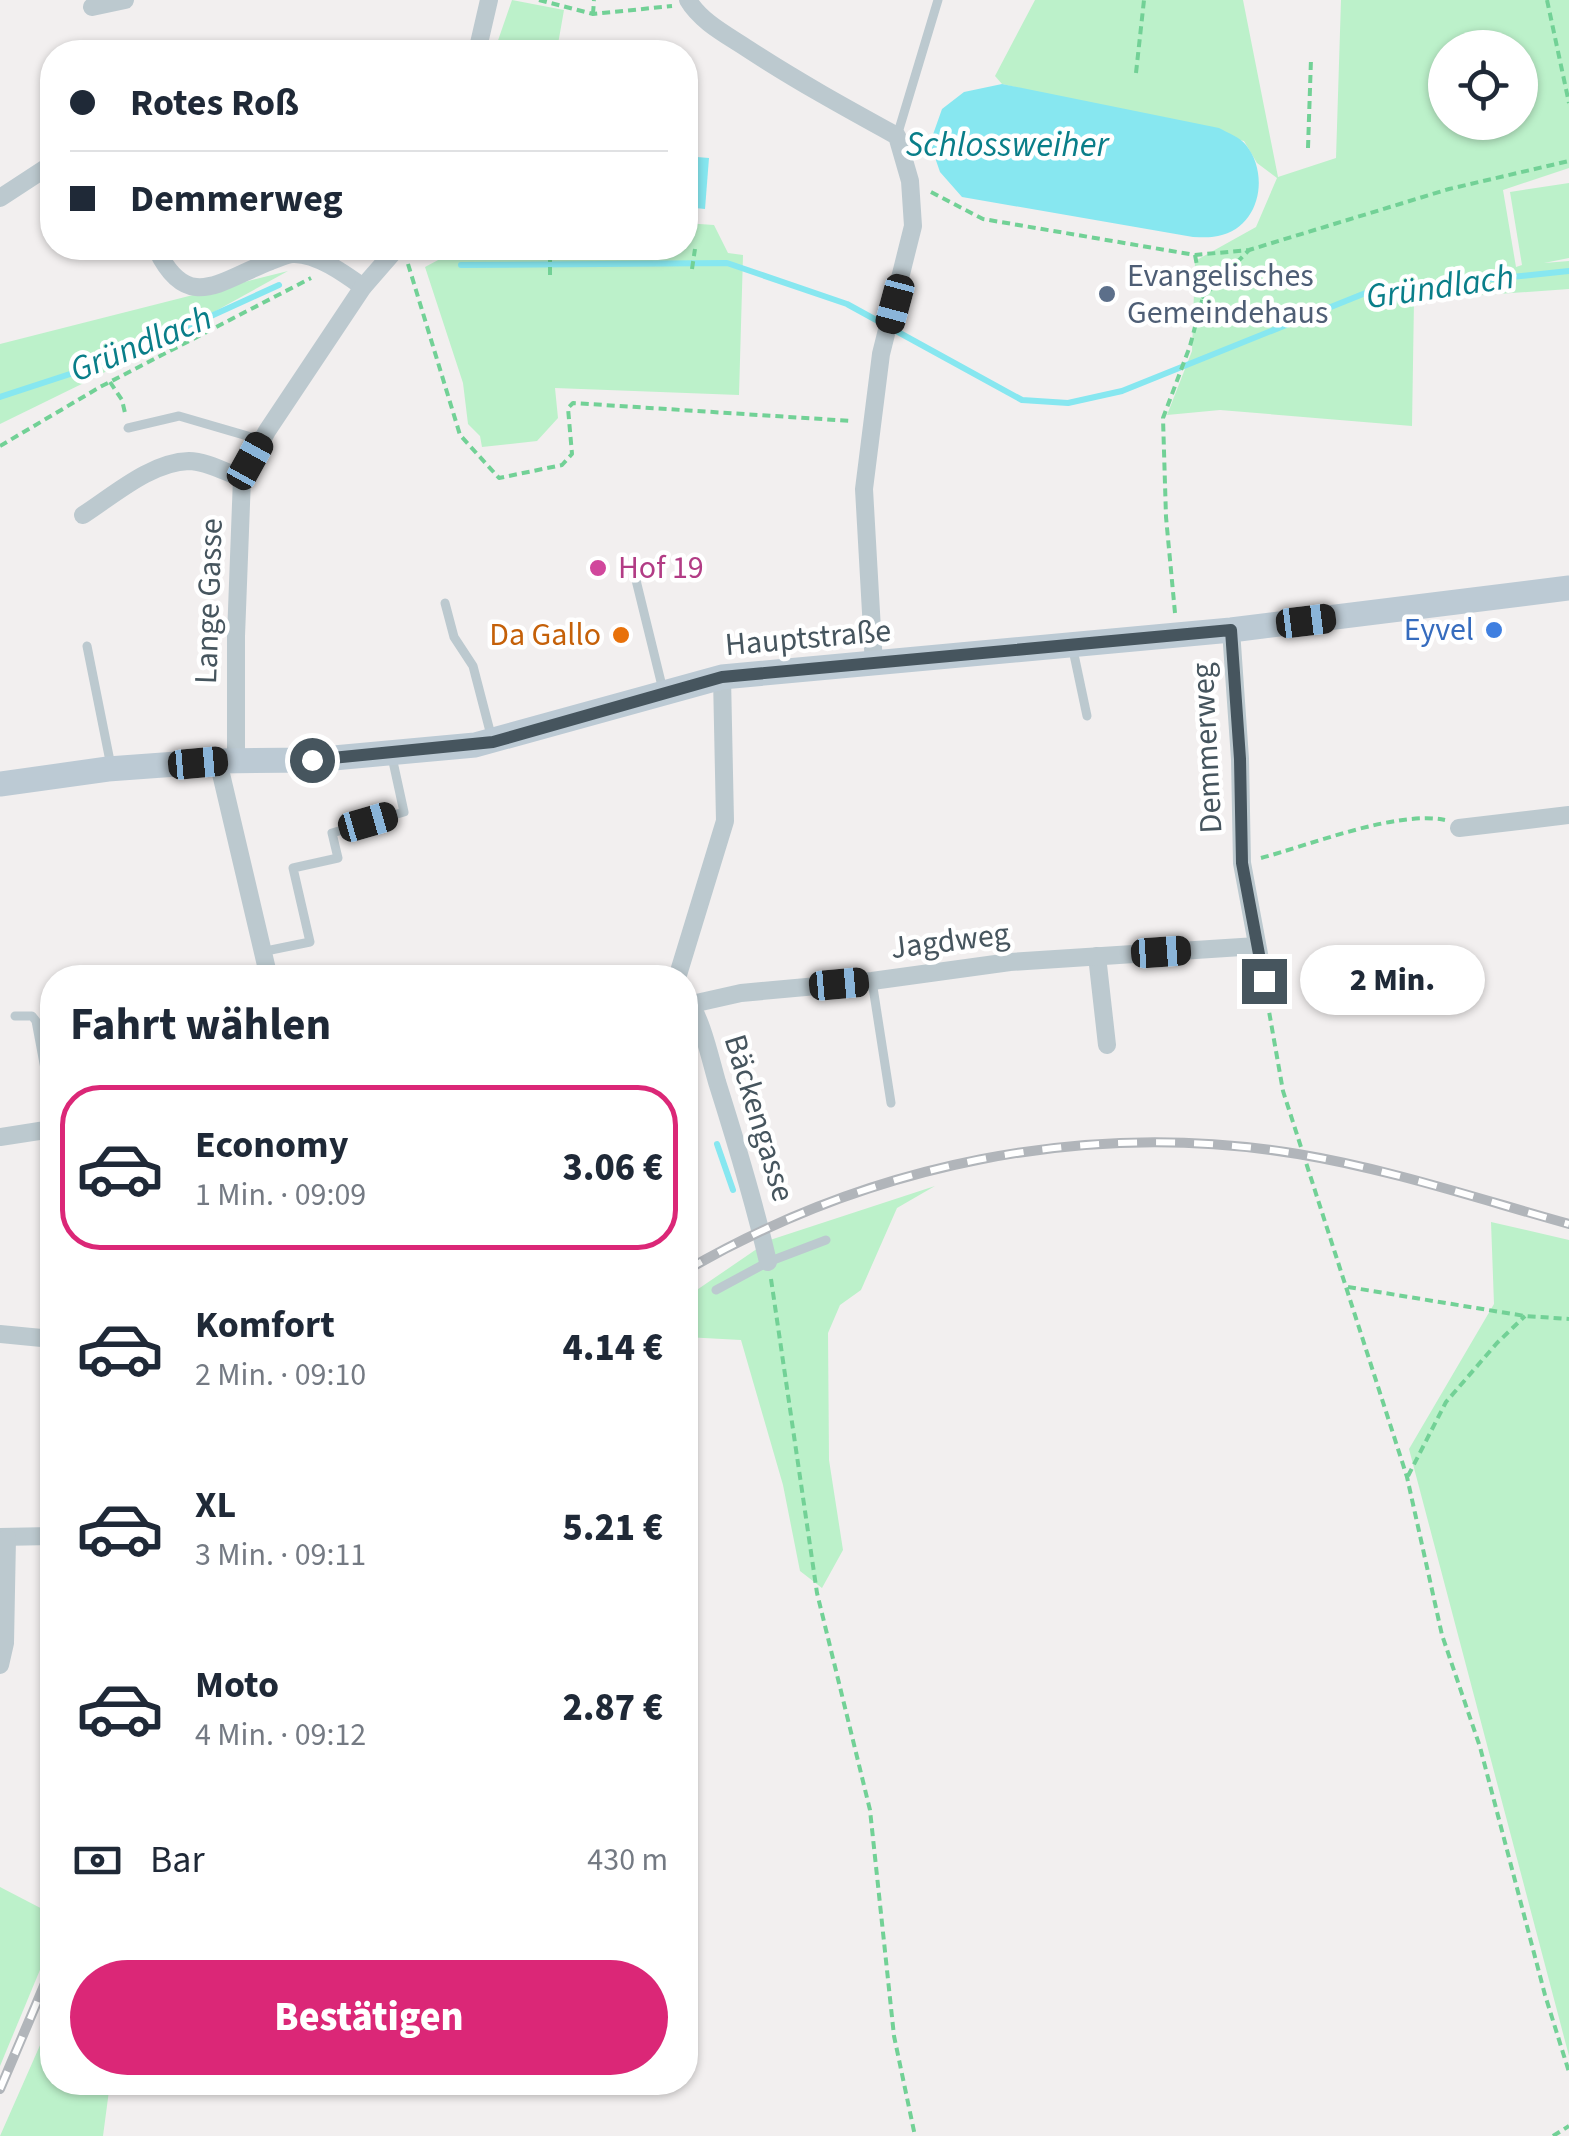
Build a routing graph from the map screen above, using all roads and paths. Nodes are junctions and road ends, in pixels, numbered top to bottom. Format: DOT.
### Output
graph roads {
  1 [pos="125,0"];
  2 [pos="490,0"];
  3 [pos="539,0"];
  4 [pos="594,0"];
  5 [pos="688,0"];
  6 [pos="938,0"];
  7 [pos="1144,0"];
  8 [pos="1548,0"];
  9 [pos="92,7"];
  10 [pos="664,7"];
  11 [pos="593,14"];
  12 [pos="480,40"];
  13 [pos="1312,59"];
  14 [pos="1136,72"];
  15 [pos="1569,103"];
  16 [pos="897,136"];
  17 [pos="1308,148"];
  18 [pos="1569,161"];
  19 [pos="40,172"];
  20 [pos="910,182"];
  21 [pos="0,198"];
  22 [pos="1249,250"];
  23 [pos="1195,255"];
  24 [pos="163,260"];
  25 [pos="276,260"];
  26 [pos="313,260"];
  27 [pos="386,260"];
  28 [pos="405,260"];
  29 [pos="550,260"];
  30 [pos="693,260"];
  31 [pos="333,266"];
  32 [pos="692,269"];
  33 [pos="550,275"];
  34 [pos="363,287"];
  35 [pos="1203,296"];
  36 [pos="110,382"];
  37 [pos="872,423"];
  38 [pos="128,428"];
  39 [pos="262,440"];
  40 [pos="0,446"];
  41 [pos="242,478"];
  42 [pos="83,515"];
  43 [pos="634,572"];
  44 [pos="1569,588"];
  45 [pos="445,603"];
  46 [pos="1231,630"];
  47 [pos="1177,633"];
  48 [pos="1072,644"];
  49 [pos="87,646"];
  50 [pos="874,665"];
  51 [pos="722,677"];
  52 [pos="663,692"];
  53 [pos="1087,716"];
  54 [pos="493,742"];
  55 [pos="391,754"];
  56 [pos="227,762"];
  57 [pos="112,769"];
  58 [pos="0,784"];
  59 [pos="1569,816"];
  60 [pos="1459,828"];
  61 [pos="1242,863"];
  62 [pos="1257,946"];
  63 [pos="261,952"];
  64 [pos="1097,956"];
  65 [pos="265,965"];
  66 [pos="681,965"];
  67 [pos="872,981"];
  68 [pos="1264,981"];
  69 [pos="698,999"];
  70 [pos="15,1016"];
  71 [pos="698,1030"];
  72 [pos="40,1042"];
  73 [pos="1107,1045"];
  74 [pos="891,1103"];
  75 [pos="40,1131"];
  76 [pos="0,1136"];
  77 [pos="826,1240"];
  78 [pos="768,1262"];
  79 [pos="1348,1287"];
  80 [pos="716,1290"];
  81 [pos="1525,1316"];
  82 [pos="1569,1319"];
  83 [pos="0,1334"];
  84 [pos="40,1338"];
  85 [pos="1407,1477"];
  86 [pos="40,1536"];
  87 [pos="3,1538"];
  88 [pos="0,1666"];
  89 [pos="1569,2072"];
  90 [pos="1569,2126"];
  91 [pos="915,2136"];
  92 [pos="1554,2136"];
  1 -- 9 [label="street"];
  2 -- 12 [label="street"];
  3 -- 11 [label="path"];
  4 -- 11 [label="path"];
  5 -- 16 [label="street"];
  6 -- 16 [label="lane"];
  7 -- 14 [label="path"];
  8 -- 15 [label="path"];
  10 -- 11 [label="path"];
  13 -- 17 [label="path"];
  16 -- 20 [label="street"];
  18 -- 22 [label="path"];
  19 -- 21 [label="street"];
  20 -- 23 [label="path"];
  20 -- 37 [label="street"];
  22 -- 23 [label="path"];
  22 -- 35 [label="path"];
  23 -- 35 [label="path"];
  24 -- 25 [label="street"];
  26 -- 31 [label="street"];
  27 -- 34 [label="street, Lange Gasse"];
  28 -- 37 [label="path"];
  29 -- 33 [label="path"];
  30 -- 32 [label="path"];
  31 -- 34 [label="street"];
  31 -- 36 [label="path"];
  34 -- 39 [label="street, Lange Gasse"];
  35 -- 47 [label="path"];
  36 -- 38 [label="path"];
  36 -- 40 [label="path"];
  37 -- 50 [label="street"];
  38 -- 39 [label="lane"];
  39 -- 41 [label="street, Lange Gasse"];
  41 -- 42 [label="street"];
  41 -- 56 [label="street, Lange Gasse"];
  43 -- 52 [label="lane"];
  44 -- 46 [label="street, Hauptstraße"];
  45 -- 54 [label="lane"];
  46 -- 47 [label="street, Hauptstraße"];
  46 -- 61 [label="street, Demmerweg"];
  47 -- 48 [label="street, Hauptstraße"];
  48 -- 50 [label="street, Hauptstraße"];
  48 -- 53 [label="lane"];
  49 -- 57 [label="lane"];
  50 -- 51 [label="street, Hauptstraße"];
  51 -- 52 [label="street, Hauptstraße"];
  51 -- 66 [label="street"];
  52 -- 54 [label="street, Hauptstraße"];
  54 -- 55 [label="street, Hauptstraße"];
  55 -- 56 [label="street, Hauptstraße"];
  55 -- 63 [label="lane"];
  56 -- 57 [label="street, Hauptstraße"];
  56 -- 63 [label="street, Lange Gasse"];
  57 -- 58 [label="street, Hauptstraße"];
  59 -- 60 [label="street"];
  60 -- 61 [label="path"];
  61 -- 62 [label="street, Demmerweg"];
  62 -- 64 [label="street, Jagdweg"];
  62 -- 68 [label="street, Demmerweg"];
  63 -- 65 [label="street, Lange Gasse"];
  64 -- 67 [label="street, Jagdweg"];
  64 -- 73 [label="street"];
  67 -- 69 [label="street, Jagdweg"];
  67 -- 74 [label="lane"];
  68 -- 79 [label="path"];
  70 -- 72 [label="lane"];
  71 -- 78 [label="street, Bäckengasse"];
  75 -- 76 [label="street"];
  77 -- 78 [label="lane"];
  78 -- 80 [label="lane"];
  78 -- 91 [label="path"];
  79 -- 81 [label="path"];
  79 -- 85 [label="path"];
  81 -- 82 [label="path"];
  81 -- 85 [label="path"];
  83 -- 84 [label="street"];
  85 -- 89 [label="path"];
  86 -- 87 [label="street"];
  87 -- 88 [label="street"];
  90 -- 92 [label="path"];
}
